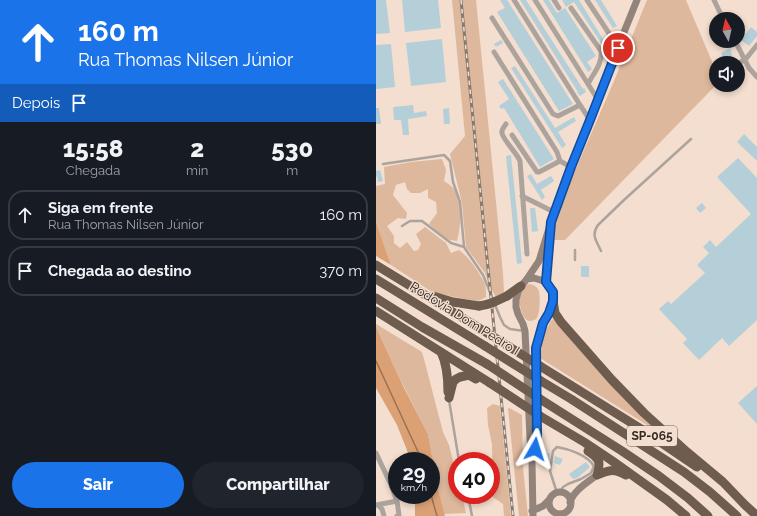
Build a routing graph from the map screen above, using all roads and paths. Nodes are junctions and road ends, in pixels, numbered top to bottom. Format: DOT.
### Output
graph roads {
  1 [pos="514,0"];
  2 [pos="535,0"];
  3 [pos="554,0"];
  4 [pos="587,0"];
  5 [pos="637,0"];
  6 [pos="714,0"];
  7 [pos="559,8"];
  8 [pos="571,8"];
  9 [pos="720,12"];
  10 [pos="492,18"];
  11 [pos="757,45"];
  12 [pos="618,48"];
  13 [pos="494,52"];
  14 [pos="745,60"];
  15 [pos="757,77"];
  16 [pos="588,84"];
  17 [pos="598,100"];
  18 [pos="580,105"];
  19 [pos="590,120"];
  20 [pos="506,124"];
  21 [pos="512,135"];
  22 [pos="691,139"];
  23 [pos="560,161"];
  24 [pos="383,164"];
  25 [pos="571,167"];
  26 [pos="522,196"];
  27 [pos="554,212"];
  28 [pos="402,226"];
  29 [pos="464,247"];
  30 [pos="546,250"];
  31 [pos="575,250"];
  32 [pos="601,251"];
  33 [pos="527,254"];
  34 [pos="575,260"];
  35 [pos="376,265"];
  36 [pos="376,279"];
  37 [pos="546,282"];
  38 [pos="524,283"];
  39 [pos="417,291"];
  40 [pos="376,298"];
  41 [pos="553,301"];
  42 [pos="376,311"];
  43 [pos="524,328"];
  44 [pos="441,352"];
  45 [pos="490,383"];
  46 [pos="449,398"];
  47 [pos="555,424"];
  48 [pos="458,452"];
  49 [pos="376,453"];
  50 [pos="532,462"];
  51 [pos="383,466"];
  52 [pos="376,468"];
  53 [pos="597,475"];
  54 [pos="388,477"];
  55 [pos="645,485"];
  56 [pos="580,488"];
  57 [pos="560,493"];
  58 [pos="549,500"];
  59 [pos="570,502"];
  60 [pos="388,503"];
  61 [pos="397,504"];
  62 [pos="470,504"];
  63 [pos="377,505"];
  64 [pos="747,507"];
  65 [pos="532,514"];
  66 [pos="557,514"];
  67 [pos="398,515"];
  68 [pos="547,515"];
  69 [pos="384,516"];
  70 [pos="472,516"];
  71 [pos="686,516"];
  72 [pos="708,516"];
  73 [pos="737,516"];
  74 [pos="757,516"];
  1 -- 18 [label="street"];
  2 -- 16 [label="street"];
  3 -- 7 [label="street"];
  4 -- 12 [label="street"];
  5 -- 12 [label="street"];
  6 -- 9 [label="street"];
  8 -- 16 [label="street"];
  10 -- 18 [label="street"];
  11 -- 14 [label="street"];
  12 -- 17 [label="street"];
  13 -- 23 [label="street"];
  14 -- 15 [label="street"];
  16 -- 17 [label="street"];
  17 -- 19 [label="street"];
  18 -- 19 [label="street"];
  19 -- 25 [label="street"];
  20 -- 26 [label="street"];
  21 -- 23 [label="street"];
  22 -- 32 [label="lane"];
  23 -- 25 [label="street"];
  24 -- 29 [label="lane"];
  25 -- 27 [label="street"];
  26 -- 27 [label="street"];
  26 -- 33 [label="street"];
  27 -- 30 [label="street"];
  28 -- 29 [label="lane"];
  29 -- 43 [label="lane"];
  30 -- 37 [label="street"];
  30 -- 38 [label="street"];
  31 -- 34 [label="lane"];
  35 -- 39 [label="highway"];
  36 -- 73 [label="highway, Rodovia Dom Pedro I / SP-065, bridge"];
  37 -- 38 [label="street"];
  37 -- 41 [label="street"];
  38 -- 39 [label="highway, bridge"];
  38 -- 43 [label="street"];
  39 -- 64 [label="highway, SP-065, bridge"];
  40 -- 72 [label="highway, SP-065, bridge"];
  41 -- 50 [label="street"];
  41 -- 64 [label="highway"];
  42 -- 44 [label="highway"];
  43 -- 50 [label="street"];
  44 -- 45 [label="highway"];
  44 -- 46 [label="highway"];
  45 -- 46 [label="highway"];
  45 -- 47 [label="highway, bridge"];
  46 -- 48 [label="lane"];
  47 -- 53 [label="highway"];
  47 -- 55 [label="highway"];
  49 -- 51 [label="street"];
  50 -- 65 [label="street"];
  51 -- 52 [label="street"];
  51 -- 54 [label="street"];
  53 -- 55 [label="highway"];
  53 -- 56 [label="street"];
  55 -- 71 [label="highway"];
  56 -- 57 [label="street"];
  56 -- 59 [label="street"];
  57 -- 57 [label="lane"];
  57 -- 58 [label="street"];
  57 -- 59 [label="street"];
  58 -- 65 [label="street"];
  58 -- 66 [label="street"];
  59 -- 66 [label="street"];
  60 -- 63 [label="street"];
  61 -- 67 [label="street"];
  62 -- 70 [label="lane"];
  63 -- 69 [label="street"];
  64 -- 74 [label="highway, SP-065"];
  66 -- 68 [label="street"];
}
